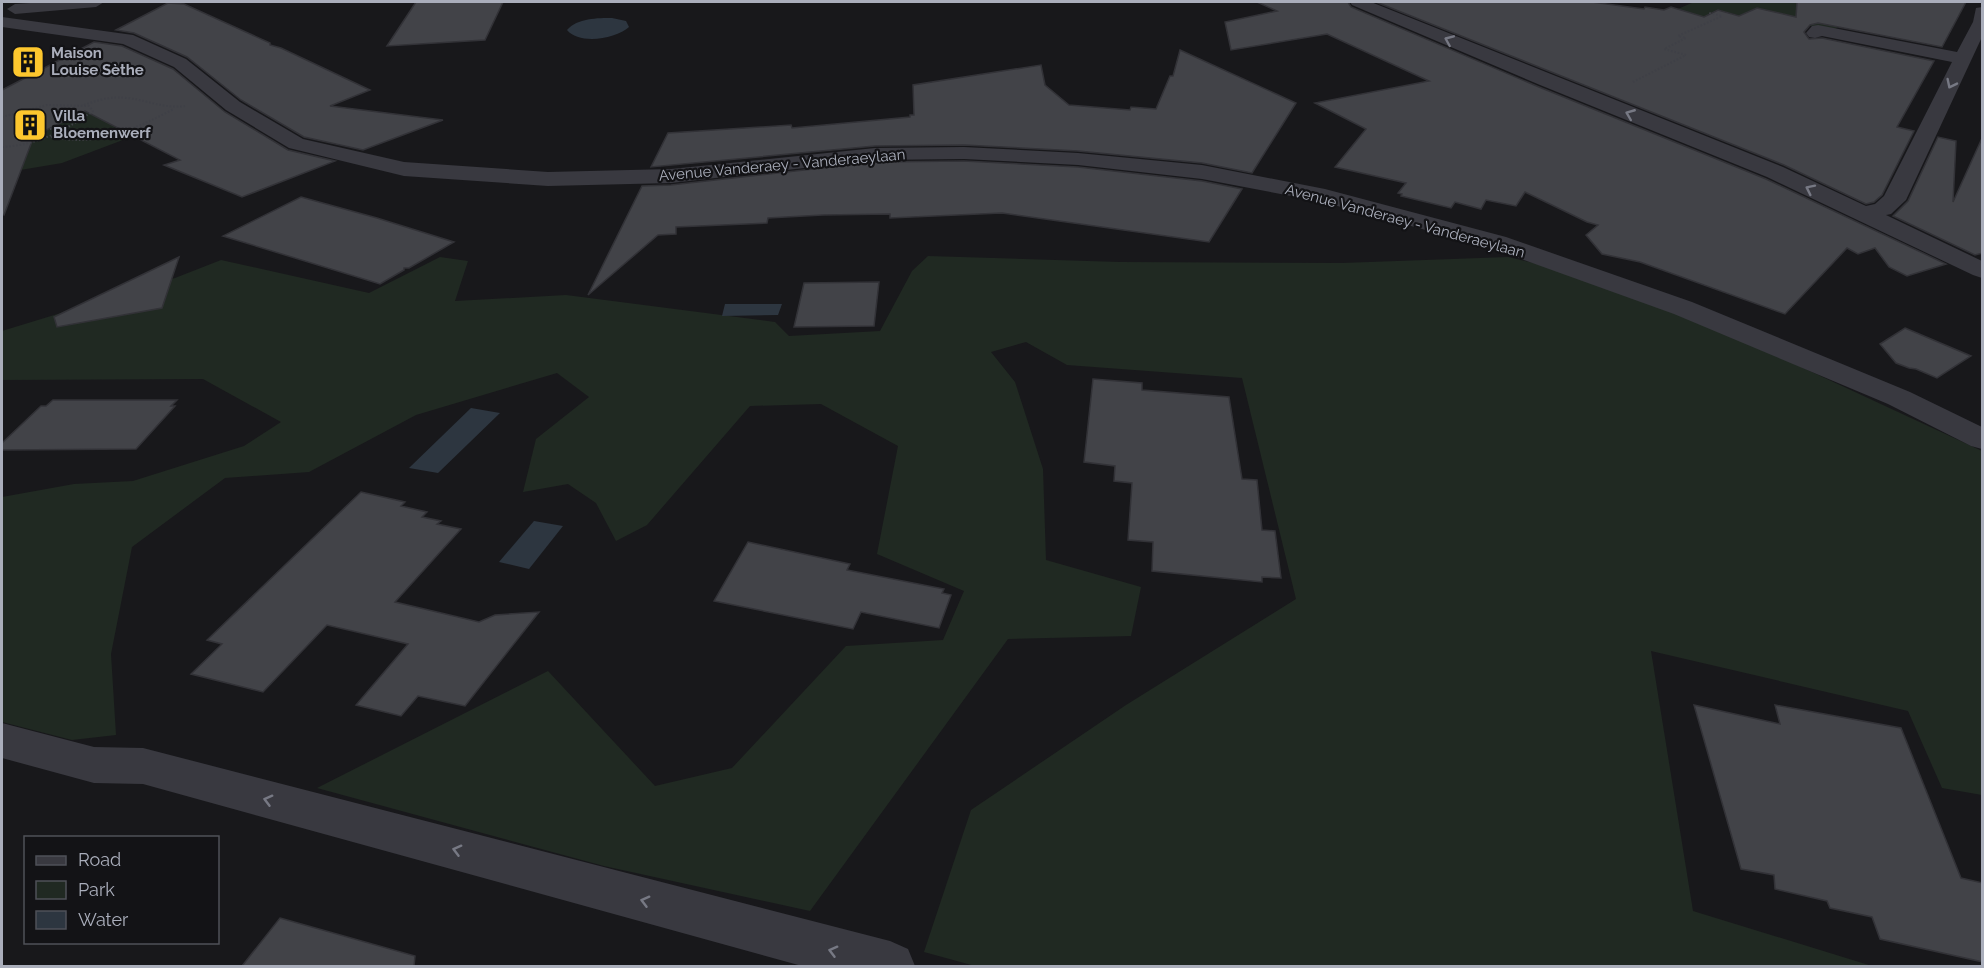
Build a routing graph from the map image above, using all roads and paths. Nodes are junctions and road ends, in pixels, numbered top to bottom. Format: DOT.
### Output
graph roads {
  1 [pos="96,2"];
  2 [pos="1358,2"];
  3 [pos="2,10"];
  4 [pos="1983,12"];
  5 [pos="1709,13"];
  6 [pos="2,22"];
  7 [pos="1815,33"];
  8 [pos="1963,59"];
  9 [pos="1629,85"];
  10 [pos="190,105"];
  11 [pos="83,106"];
  12 [pos="181,107"];
  13 [pos="2,117"];
  14 [pos="50,129"];
  15 [pos="65,130"];
  16 [pos="49,136"];
  17 [pos="2,148"];
  18 [pos="1863,214"];
  19 [pos="1983,270"];
  20 [pos="1983,439"];
  21 [pos="2,741"];
  22 [pos="890,966"];
  1 -- 3 [label="street"];
  18 -- 2 [label="street, one-way"];
  4 -- 8 [label="street"];
  5 -- 9 [label="path"];
  6 -- 20 [label="street, Avenue Vanderaey - Vanderaeylaan"];
  7 -- 8 [label="street"];
  8 -- 18 [label="street, one-way"];
  10 -- 12 [label="path"];
  11 -- 12 [label="path"];
  11 -- 13 [label="path"];
  11 -- 15 [label="path"];
  12 -- 16 [label="path"];
  14 -- 15 [label="path"];
  15 -- 16 [label="path"];
  16 -- 17 [label="path"];
  18 -- 19 [label="street"];
  22 -- 21 [label="street, one-way"];
}
